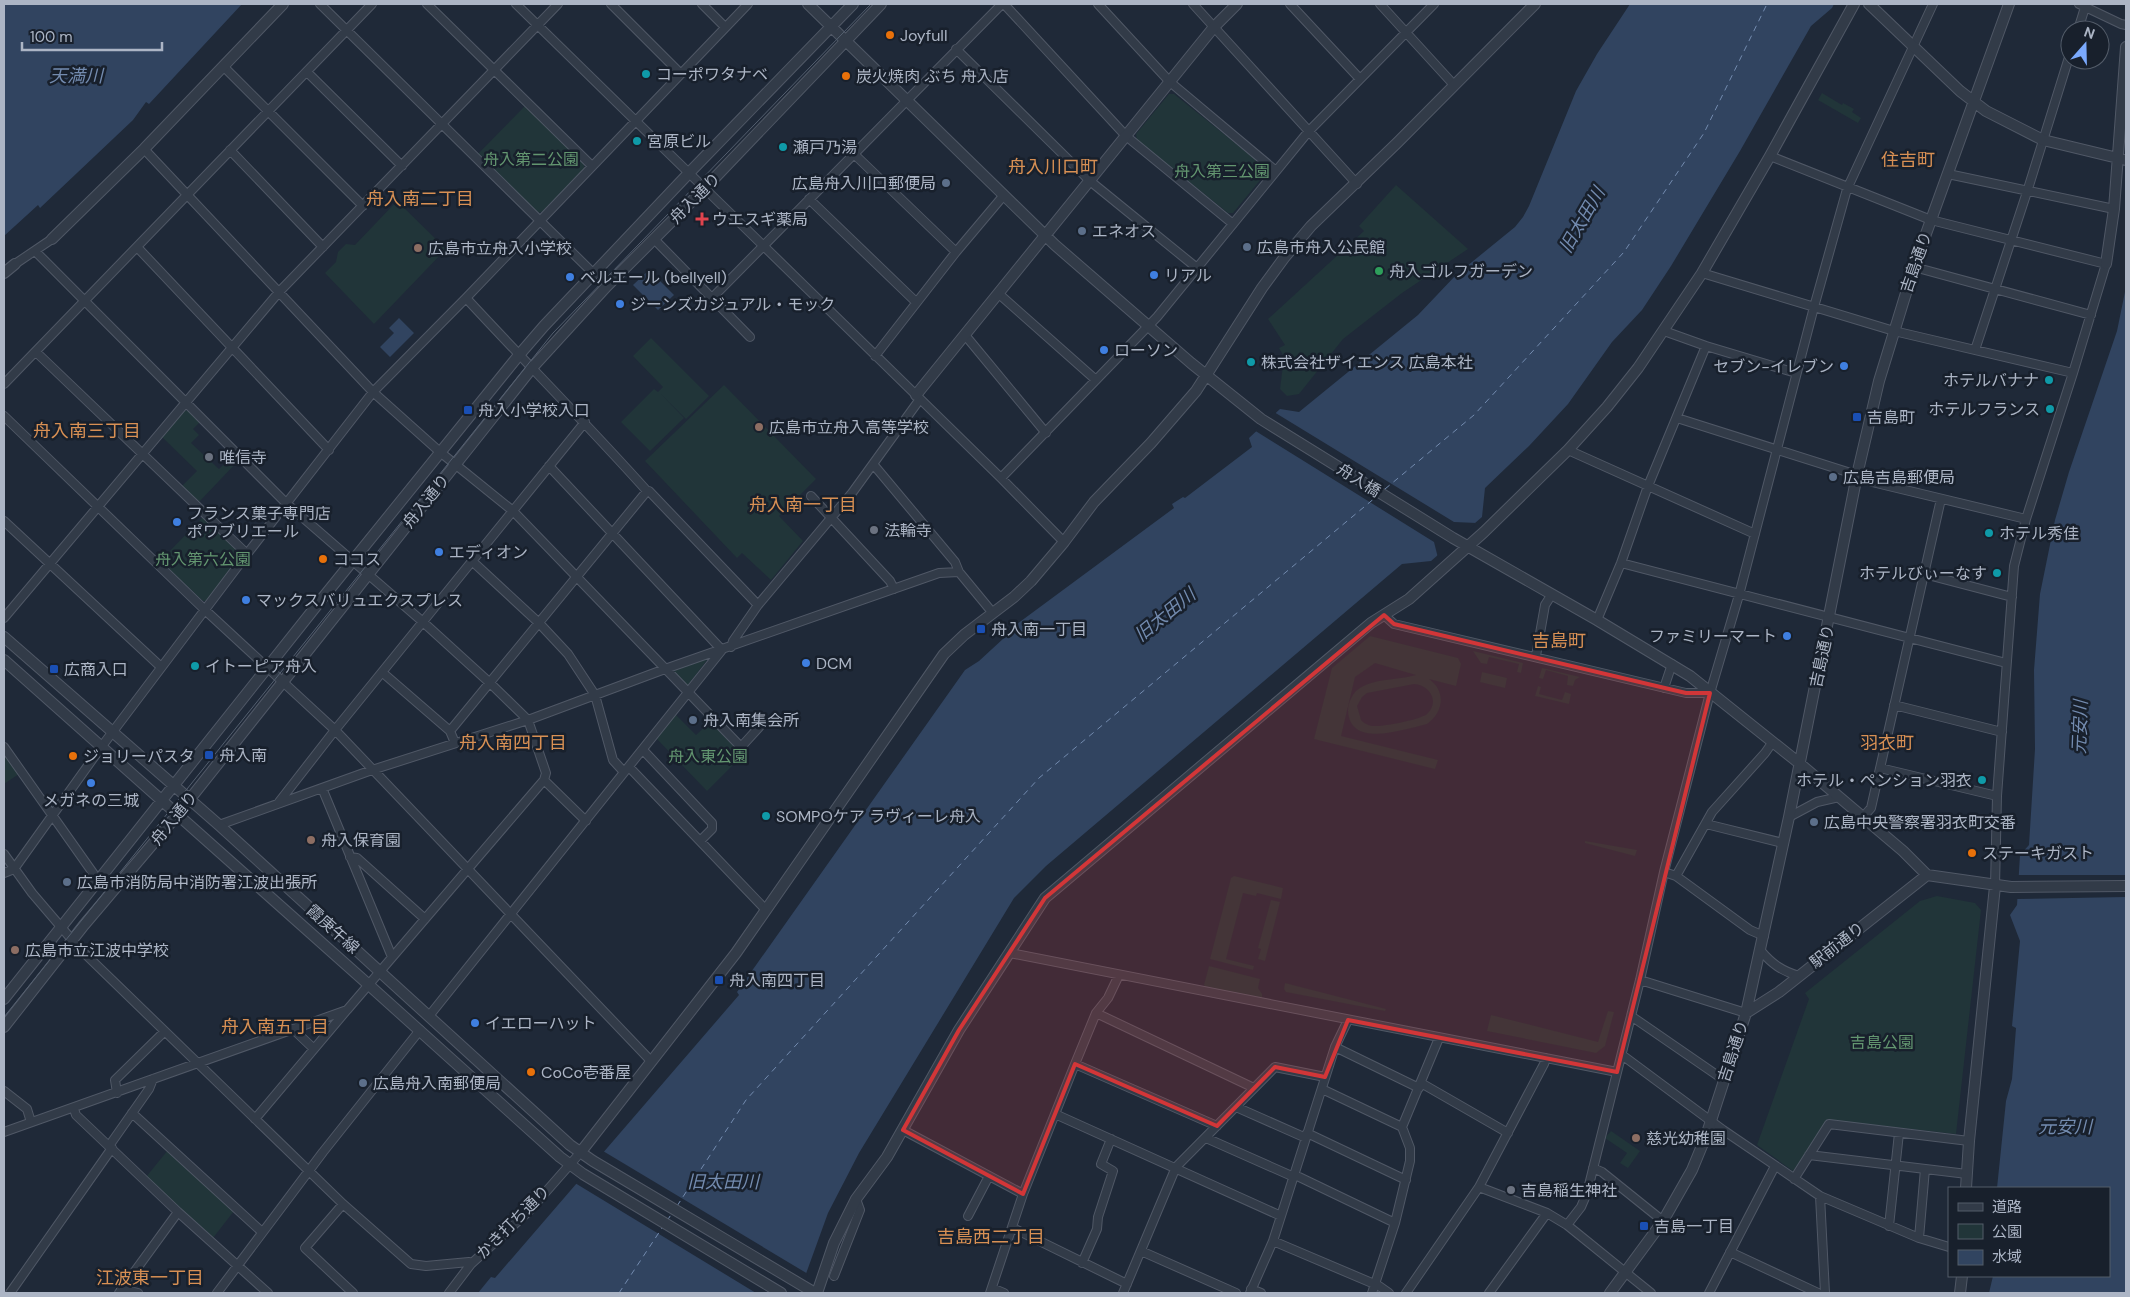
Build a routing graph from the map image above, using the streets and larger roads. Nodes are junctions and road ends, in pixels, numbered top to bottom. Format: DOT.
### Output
graph roads {
  1 [pos="283,4"];
  2 [pos="320,4"];
  3 [pos="372,4"];
  4 [pos="427,4"];
  5 [pos="516,4"];
  6 [pos="558,4"];
  7 [pos="611,4"];
  8 [pos="702,4"];
  9 [pos="748,4"];
  10 [pos="808,4"];
  11 [pos="852,4"];
  12 [pos="881,4"];
  13 [pos="1003,4"];
  14 [pos="1098,4"];
  15 [pos="1193,4"];
  16 [pos="1237,4"];
  17 [pos="1290,4"];
  18 [pos="1380,4"];
  19 [pos="1434,4"];
  20 [pos="1535,4"];
  21 [pos="1854,4"];
  22 [pos="1869,4"];
  23 [pos="1933,4"];
  24 [pos="2009,4"];
  25 [pos="2083,5"];
  26 [pos="2080,20"];
  27 [pos="538,25"];
  28 [pos="2126,25"];
  29 [pos="830,26"];
  30 [pos="1214,26"];
  31 [pos="725,27"];
  32 [pos="347,30"];
  33 [pos="1407,33"];
  34 [pos="845,40"];
  35 [pos="1913,46"];
  36 [pos="2126,47"];
  37 [pos="956,49"];
  38 [pos="223,66"];
  39 [pos="496,70"];
  40 [pos="2065,70"];
  41 [pos="307,72"];
  42 [pos="681,74"];
  43 [pos="1360,79"];
  44 [pos="1170,82"];
  45 [pos="1454,85"];
  46 [pos="906,100"];
  47 [pos="1973,102"];
  48 [pos="268,110"];
  49 [pos="636,122"];
  50 [pos="443,125"];
  51 [pos="1308,132"];
  52 [pos="1126,136"];
  53 [pos="2043,140"];
  54 [pos="144,149"];
  55 [pos="230,150"];
  56 [pos="854,154"];
  57 [pos="1770,156"];
  58 [pos="2122,159"];
  59 [pos="402,166"];
  60 [pos="592,166"];
  61 [pos="1276,171"];
  62 [pos="689,173"];
  63 [pos="1948,174"];
  64 [pos="1090,181"];
  65 [pos="1357,184"];
  66 [pos="705,188"];
  67 [pos="1847,189"];
  68 [pos="2027,192"];
  69 [pos="188,194"];
  70 [pos="1004,196"];
  71 [pos="810,199"];
  72 [pos="363,206"];
  73 [pos="2114,209"];
  74 [pos="541,220"];
  75 [pos="1931,220"];
  76 [pos="1233,224"];
  77 [pos="1045,236"];
  78 [pos="52,239"];
  79 [pos="654,239"];
  80 [pos="2011,241"];
  81 [pos="763,245"];
  82 [pos="137,247"];
  83 [pos="323,247"];
  84 [pos="35,251"];
  85 [pos="956,252"];
  86 [pos="15,264"];
  87 [pos="2106,264"];
  88 [pos="1914,267"];
  89 [pos="1197,268"];
  90 [pos="4,273"];
  91 [pos="1702,273"];
  92 [pos="594,274"];
  93 [pos="1996,289"];
  94 [pos="279,292"];
  95 [pos="999,294"];
  96 [pos="466,298"];
  97 [pos="712,298"];
  98 [pos="84,301"];
  99 [pos="916,302"];
  100 [pos="1814,307"];
  101 [pos="2091,314"];
  102 [pos="1149,325"];
  103 [pos="1664,331"];
  104 [pos="1894,331"];
  105 [pos="965,335"];
  106 [pos="750,337"];
  107 [pos="1706,346"];
  108 [pos="232,347"];
  109 [pos="1975,350"];
  110 [pos="36,352"];
  111 [pos="519,355"];
  112 [pos="875,356"];
  113 [pos="532,368"];
  114 [pos="1796,373"];
  115 [pos="2073,373"];
  116 [pos="1206,375"];
  117 [pos="1096,380"];
  118 [pos="4,384"];
  119 [pos="373,392"];
  120 [pos="918,397"];
  121 [pos="186,403"];
  122 [pos="4,416"];
  123 [pos="1677,418"];
  124 [pos="585,422"];
  125 [pos="1046,433"];
  126 [pos="329,450"];
  127 [pos="1568,450"];
  128 [pos="1777,450"];
  129 [pos="440,452"];
  130 [pos="143,454"];
  131 [pos="873,464"];
  132 [pos="456,465"];
  133 [pos="549,466"];
  134 [pos="1857,475"];
  135 [pos="1001,478"];
  136 [pos="1648,486"];
  137 [pos="646,491"];
  138 [pos="811,496"];
  139 [pos="1941,499"];
  140 [pos="286,503"];
  141 [pos="99,506"];
  142 [pos="513,511"];
  143 [pos="831,517"];
  144 [pos="2026,519"];
  145 [pos="4,521"];
  146 [pos="1755,534"];
  147 [pos="612,535"];
  148 [pos="1064,542"];
  149 [pos="1468,546"];
  150 [pos="247,554"];
  151 [pos="472,561"];
  152 [pos="352,562"];
  153 [pos="49,563"];
  154 [pos="1621,563"];
  155 [pos="960,572"];
  156 [pos="368,574"];
  157 [pos="1924,574"];
  158 [pos="578,577"];
  159 [pos="894,589"];
  160 [pos="1552,594"];
  161 [pos="1739,595"];
  162 [pos="2012,597"];
  163 [pos="758,605"];
  164 [pos="205,610"];
  165 [pos="992,612"];
  166 [pos="1384,615"];
  167 [pos="4,618"];
  168 [pos="1830,618"];
  169 [pos="1597,620"];
  170 [pos="423,622"];
  171 [pos="539,623"];
  172 [pos="4,637"];
  173 [pos="1909,638"];
  174 [pos="732,647"];
  175 [pos="722,650"];
  176 [pos="1536,656"];
  177 [pos="4,660"];
  178 [pos="2006,663"];
  179 [pos="1672,664"];
  180 [pos="161,667"];
  181 [pos="268,667"];
  182 [pos="665,669"];
  183 [pos="383,673"];
  184 [pos="283,681"];
  185 [pos="490,683"];
  186 [pos="1664,688"];
  187 [pos="688,693"];
  188 [pos="1710,693"];
  189 [pos="595,695"];
  190 [pos="1894,704"];
  191 [pos="528,720"];
  192 [pos="762,725"];
  193 [pos="335,730"];
  194 [pos="450,731"];
  195 [pos="112,732"];
  196 [pos="2002,732"];
  197 [pos="455,743"];
  198 [pos="1772,743"];
  199 [pos="102,746"];
  200 [pos="4,747"];
  201 [pos="643,750"];
  202 [pos="1799,763"];
  203 [pos="1880,768"];
  204 [pos="626,769"];
  205 [pos="372,770"];
  206 [pos="544,780"];
  207 [pos="174,785"];
  208 [pos="322,788"];
  209 [pos="1997,796"];
  210 [pos="1839,797"];
  211 [pos="189,800"];
  212 [pos="161,801"];
  213 [pos="278,803"];
  214 [pos="178,814"];
  215 [pos="51,815"];
  216 [pos="1789,816"];
  217 [pos="1863,817"];
  218 [pos="586,821"];
  219 [pos="1706,824"];
  220 [pos="219,825"];
  221 [pos="700,841"];
  222 [pos="1783,843"];
  223 [pos="4,855"];
  224 [pos="350,857"];
  225 [pos="14,869"];
  226 [pos="467,871"];
  227 [pos="1664,872"];
  228 [pos="4,873"];
  229 [pos="1927,875"];
  230 [pos="1676,876"];
  231 [pos="98,880"];
  232 [pos="1995,886"];
  233 [pos="2126,886"];
  234 [pos="766,910"];
  235 [pos="510,916"];
  236 [pos="425,919"];
  237 [pos="62,927"];
  238 [pos="1764,936"];
  239 [pos="72,940"];
  240 [pos="1761,951"];
  241 [pos="1010,953"];
  242 [pos="392,957"];
  243 [pos="380,972"];
  244 [pos="1119,975"];
  245 [pos="1799,976"];
  246 [pos="1640,980"];
  247 [pos="369,984"];
  248 [pos="4,999"];
  249 [pos="347,1010"];
  250 [pos="1096,1013"];
  251 [pos="1746,1013"];
  252 [pos="429,1016"];
  253 [pos="1631,1016"];
  254 [pos="1348,1020"];
  255 [pos="4,1027"];
  256 [pos="293,1029"];
  257 [pos="420,1030"];
  258 [pos="164,1032"];
  259 [pos="1440,1038"];
  260 [pos="1335,1047"];
  261 [pos="314,1049"];
  262 [pos="1622,1056"];
  263 [pos="1546,1058"];
  264 [pos="651,1061"];
  265 [pos="196,1064"];
  266 [pos="1075,1064"];
  267 [pos="1617,1072"];
  268 [pos="1325,1077"];
  269 [pos="154,1080"];
  270 [pos="1724,1080"];
  271 [pos="1420,1086"];
  272 [pos="1254,1088"];
  273 [pos="1322,1089"];
  274 [pos="4,1091"];
  275 [pos="117,1093"];
  276 [pos="1236,1107"];
  277 [pos="74,1108"];
  278 [pos="132,1114"];
  279 [pos="1055,1114"];
  280 [pos="255,1119"];
  281 [pos="1711,1121"];
  282 [pos="31,1122"];
  283 [pos="1217,1126"];
  284 [pos="1402,1127"];
  285 [pos="903,1130"];
  286 [pos="4,1132"];
  287 [pos="1508,1133"];
  288 [pos="1899,1133"];
  289 [pos="1307,1136"];
  290 [pos="1206,1138"];
  291 [pos="1111,1139"];
  292 [pos="1969,1141"];
  293 [pos="111,1147"];
  294 [pos="580,1153"];
  295 [pos="1809,1156"];
  296 [pos="569,1164"];
  297 [pos="1775,1166"];
  298 [pos="1896,1166"];
  299 [pos="1176,1167"];
  300 [pos="1593,1168"];
  301 [pos="1925,1169"];
  302 [pos="308,1170"];
  303 [pos="1967,1174"];
  304 [pos="989,1176"];
  305 [pos="1294,1176"];
  306 [pos="1794,1179"];
  307 [pos="1406,1180"];
  308 [pos="1479,1187"];
  309 [pos="1966,1187"];
  310 [pos="1023,1194"];
  311 [pos="1820,1196"];
  312 [pos="856,1200"];
  313 [pos="343,1204"];
  314 [pos="178,1212"];
  315 [pos="1547,1213"];
  316 [pos="968,1216"];
  317 [pos="1281,1216"];
  318 [pos="1664,1221"];
  319 [pos="1395,1223"];
  320 [pos="1567,1225"];
  321 [pos="1890,1226"];
  322 [pos="1013,1228"];
  323 [pos="262,1232"];
  324 [pos="1919,1238"];
  325 [pos="1273,1241"];
  326 [pos="1948,1247"];
  327 [pos="1140,1251"];
  328 [pos="1730,1252"];
  329 [pos="1082,1263"];
  330 [pos="471,1264"];
  331 [pos="236,1266"];
  332 [pos="1625,1273"];
  333 [pos="834,1276"];
  334 [pos="1962,1277"];
  335 [pos="1127,1284"];
  336 [pos="991,1290"];
  337 [pos="1373,1290"];
  338 [pos="120,1291"];
  339 [pos="813,1291"];
  340 [pos="1251,1291"];
  341 [pos="10,1293"];
  342 [pos="138,1293"];
  343 [pos="217,1293"];
  344 [pos="268,1293"];
  345 [pos="353,1293"];
  346 [pos="449,1293"];
  347 [pos="781,1293"];
  348 [pos="1004,1293"];
  349 [pos="1123,1293"];
  350 [pos="1236,1293"];
  351 [pos="1261,1293"];
  352 [pos="1389,1293"];
  353 [pos="1406,1293"];
  354 [pos="1489,1293"];
  355 [pos="1610,1293"];
  356 [pos="1651,1293"];
  357 [pos="1708,1293"];
  358 [pos="1818,1293"];
  359 [pos="1825,1293"];
  360 [pos="1960,1293"];
  1 -- 38 [label="street"];
  2 -- 32 [label="street"];
  3 -- 32 [label="street"];
  4 -- 39 [label="street"];
  5 -- 27 [label="street"];
  6 -- 27 [label="street"];
  7 -- 42 [label="street"];
  8 -- 31 [label="street"];
  9 -- 31 [label="street"];
  10 -- 29 [label="street, 舟入橋"];
  11 -- 29 [label="street, 舟入通り"];
  12 -- 34 [label="street, 舟入通り"];
  13 -- 37 [label="street"];
  13 -- 52 [label="street"];
  14 -- 44 [label="street"];
  15 -- 30 [label="street"];
  16 -- 30 [label="street"];
  17 -- 43 [label="street"];
  18 -- 33 [label="street"];
  19 -- 33 [label="street"];
  20 -- 45 [label="street"];
  21 -- 57 [label="street"];
  22 -- 35 [label="street"];
  23 -- 35 [label="street"];
  24 -- 47 [label="street, 吉島通り"];
  25 -- 26 [label="street"];
  25 -- 28 [label="street"];
  27 -- 39 [label="street"];
  27 -- 49 [label="street"];
  29 -- 34 [label="street, 舟入橋"];
  29 -- 62 [label="street, 舟入通り"];
  30 -- 44 [label="street"];
  30 -- 51 [label="street"];
  31 -- 42 [label="street"];
  32 -- 41 [label="street"];
  32 -- 50 [label="street"];
  33 -- 43 [label="street"];
  33 -- 45 [label="street"];
  34 -- 46 [label="street, 舟入橋"];
  34 -- 66 [label="street, 舟入通り"];
  35 -- 47 [label="street"];
  35 -- 67 [label="street"];
  36 -- 58 [label="street"];
  37 -- 46 [label="street"];
  37 -- 64 [label="street"];
  38 -- 48 [label="street"];
  38 -- 54 [label="street"];
  39 -- 50 [label="street"];
  39 -- 60 [label="street"];
  40 -- 53 [label="street"];
  41 -- 48 [label="street"];
  41 -- 59 [label="street"];
  42 -- 49 [label="street"];
  43 -- 51 [label="street"];
  44 -- 52 [label="street"];
  44 -- 61 [label="street"];
  45 -- 65 [label="street"];
  46 -- 56 [label="street"];
  46 -- 70 [label="street, 舟入橋"];
  47 -- 53 [label="street"];
  47 -- 63 [label="street, 吉島通り"];
  48 -- 55 [label="street"];
  48 -- 72 [label="street"];
  49 -- 60 [label="street"];
  49 -- 62 [label="street"];
  50 -- 59 [label="street"];
  50 -- 74 [label="street"];
  51 -- 61 [label="street"];
  51 -- 65 [label="street"];
  52 -- 64 [label="street"];
  52 -- 76 [label="street"];
  53 -- 58 [label="street"];
  53 -- 68 [label="street"];
  54 -- 69 [label="street"];
  54 -- 78 [label="street"];
  55 -- 69 [label="street"];
  55 -- 83 [label="street"];
  56 -- 71 [label="street"];
  56 -- 85 [label="street"];
  57 -- 67 [label="street"];
  57 -- 91 [label="street"];
  58 -- 73 [label="street"];
  59 -- 72 [label="street"];
  60 -- 74 [label="street"];
  61 -- 76 [label="street"];
  62 -- 66 [label="street"];
  62 -- 92 [label="street, 舟入通り"];
  63 -- 68 [label="street"];
  63 -- 75 [label="street, 吉島通り"];
  64 -- 77 [label="street"];
  64 -- 89 [label="street"];
  65 -- 116 [label="street"];
  66 -- 79 [label="street, 舟入通り"];
  66 -- 81 [label="street"];
  67 -- 75 [label="street"];
  67 -- 100 [label="street"];
  68 -- 73 [label="street"];
  68 -- 80 [label="street"];
  69 -- 82 [label="street"];
  69 -- 94 [label="street"];
  70 -- 77 [label="street, 舟入橋"];
  70 -- 85 [label="street"];
  71 -- 81 [label="street"];
  71 -- 99 [label="street"];
  72 -- 83 [label="street"];
  73 -- 87 [label="street"];
  74 -- 92 [label="street"];
  74 -- 96 [label="street"];
  75 -- 80 [label="street"];
  75 -- 88 [label="street, 吉島通り"];
  76 -- 89 [label="street"];
  77 -- 95 [label="street"];
  77 -- 102 [label="street, 舟入橋"];
  78 -- 84 [label="street"];
  79 -- 97 [label="street"];
  79 -- 113 [label="street, 舟入通り"];
  80 -- 87 [label="street"];
  80 -- 93 [label="street"];
  81 -- 97 [label="street"];
  81 -- 112 [label="street"];
  82 -- 98 [label="street"];
  82 -- 108 [label="street"];
  83 -- 94 [label="street"];
  84 -- 86 [label="street"];
  84 -- 98 [label="street"];
  85 -- 99 [label="street"];
  86 -- 90 [label="street"];
  87 -- 101 [label="street"];
  88 -- 93 [label="street"];
  88 -- 104 [label="street, 吉島通り"];
  89 -- 102 [label="street"];
  91 -- 100 [label="street"];
  91 -- 103 [label="street"];
  92 -- 111 [label="street, 舟入通り"];
  93 -- 101 [label="street"];
  93 -- 109 [label="street"];
  94 -- 108 [label="street"];
  94 -- 119 [label="street"];
  95 -- 105 [label="street"];
  95 -- 117 [label="street"];
  96 -- 111 [label="street"];
  96 -- 119 [label="street"];
  97 -- 106 [label="street"];
  98 -- 110 [label="street"];
  98 -- 121 [label="street"];
  99 -- 112 [label="street"];
  100 -- 104 [label="street"];
  100 -- 114 [label="street"];
  101 -- 115 [label="street"];
  102 -- 116 [label="street, 舟入橋"];
  102 -- 117 [label="street"];
  103 -- 107 [label="street"];
  103 -- 127 [label="street"];
  104 -- 109 [label="street"];
  104 -- 134 [label="street, 吉島通り"];
  105 -- 120 [label="street"];
  105 -- 125 [label="street"];
  107 -- 114 [label="street"];
  107 -- 123 [label="street"];
  108 -- 121 [label="street"];
  108 -- 126 [label="street"];
  109 -- 115 [label="street"];
  110 -- 118 [label="street"];
  110 -- 130 [label="street"];
  111 -- 113 [label="street"];
  111 -- 129 [label="street, 舟入通り"];
  112 -- 120 [label="street"];
  113 -- 124 [label="street"];
  113 -- 132 [label="street, 舟入通り"];
  114 -- 128 [label="street"];
  115 -- 144 [label="street"];
  116 -- 148 [label="street"];
  116 -- 149 [label="street, 舟入橋"];
  117 -- 125 [label="street"];
  119 -- 126 [label="street"];
  119 -- 129 [label="street"];
  120 -- 131 [label="street"];
  120 -- 135 [label="street"];
  121 -- 130 [label="street"];
  121 -- 140 [label="street"];
  122 -- 141 [label="street"];
  123 -- 128 [label="street"];
  123 -- 136 [label="street"];
  124 -- 133 [label="street"];
  124 -- 137 [label="street"];
  125 -- 135 [label="street"];
  126 -- 140 [label="street"];
  127 -- 136 [label="street"];
  127 -- 149 [label="street"];
  128 -- 134 [label="street"];
  128 -- 146 [label="street"];
  129 -- 132 [label="street"];
  129 -- 152 [label="street, 舟入通り"];
  130 -- 141 [label="street"];
  130 -- 150 [label="street"];
  131 -- 143 [label="street"];
  131 -- 155 [label="street"];
  132 -- 142 [label="street"];
  132 -- 156 [label="street, 舟入通り"];
  133 -- 142 [label="street"];
  133 -- 147 [label="street"];
  134 -- 139 [label="street"];
  134 -- 168 [label="street, 吉島通り"];
  135 -- 148 [label="street"];
  136 -- 146 [label="street"];
  136 -- 154 [label="street"];
  137 -- 147 [label="street"];
  137 -- 163 [label="street"];
  138 -- 143 [label="street"];
  139 -- 144 [label="street"];
  139 -- 157 [label="street"];
  140 -- 150 [label="street"];
  140 -- 152 [label="street"];
  141 -- 153 [label="street"];
  141 -- 164 [label="street"];
  142 -- 151 [label="street"];
  142 -- 158 [label="street"];
  143 -- 159 [label="street"];
  143 -- 163 [label="street"];
  144 -- 162 [label="street"];
  145 -- 153 [label="street"];
  146 -- 161 [label="street"];
  147 -- 158 [label="street"];
  147 -- 175 [label="street"];
  148 -- 165 [label="street"];
  149 -- 160 [label="street, 舟入橋"];
  149 -- 166 [label="street"];
  150 -- 164 [label="street"];
  151 -- 170 [label="street"];
  151 -- 171 [label="street"];
  152 -- 156 [label="street"];
  152 -- 181 [label="street, 舟入通り"];
  153 -- 167 [label="street"];
  153 -- 180 [label="street"];
  154 -- 161 [label="street"];
  154 -- 169 [label="street"];
  155 -- 159 [label="street"];
  155 -- 165 [label="street"];
  156 -- 170 [label="street"];
  156 -- 184 [label="street, 舟入通り"];
  157 -- 162 [label="street"];
  157 -- 173 [label="street"];
  158 -- 171 [label="street"];
  158 -- 182 [label="street"];
  159 -- 174 [label="street"];
  160 -- 169 [label="street, 舟入橋"];
  160 -- 176 [label="street"];
  161 -- 168 [label="street"];
  161 -- 188 [label="street"];
  162 -- 178 [label="street"];
  163 -- 174 [label="street"];
  164 -- 180 [label="street"];
  164 -- 181 [label="street"];
  165 -- 234 [label="street"];
  166 -- 176 [label="street"];
  166 -- 241 [label="street"];
  168 -- 173 [label="street"];
  168 -- 202 [label="street, 吉島通り"];
  169 -- 179 [label="street, 舟入橋"];
  170 -- 183 [label="street"];
  170 -- 185 [label="street"];
  171 -- 185 [label="street"];
  171 -- 189 [label="street"];
  172 -- 195 [label="street, 霞庚午線"];
  173 -- 178 [label="street"];
  173 -- 190 [label="street"];
  174 -- 175 [label="street"];
  175 -- 182 [label="street"];
  175 -- 187 [label="street"];
  176 -- 186 [label="street"];
  177 -- 199 [label="street"];
  178 -- 196 [label="street"];
  179 -- 186 [label="street"];
  179 -- 188 [label="street, 舟入橋"];
  180 -- 195 [label="street"];
  181 -- 184 [label="street"];
  181 -- 207 [label="street, 舟入通り"];
  182 -- 187 [label="street"];
  182 -- 189 [label="street"];
  183 -- 193 [label="street"];
  183 -- 194 [label="street"];
  184 -- 193 [label="street"];
  184 -- 211 [label="street, 舟入通り"];
  185 -- 191 [label="street"];
  185 -- 194 [label="street"];
  186 -- 188 [label="street"];
  187 -- 192 [label="street"];
  187 -- 201 [label="street"];
  188 -- 198 [label="street, 舟入橋"];
  188 -- 227 [label="street"];
  189 -- 191 [label="street"];
  189 -- 204 [label="street"];
  190 -- 196 [label="street"];
  190 -- 203 [label="street"];
  191 -- 197 [label="street"];
  191 -- 206 [label="street"];
  193 -- 205 [label="street"];
  193 -- 213 [label="street"];
  194 -- 197 [label="street"];
  195 -- 199 [label="street"];
  195 -- 207 [label="street, 霞庚午線"];
  196 -- 209 [label="street"];
  197 -- 205 [label="street"];
  198 -- 202 [label="street, 舟入橋"];
  198 -- 219 [label="street"];
  199 -- 212 [label="street"];
  199 -- 215 [label="street"];
  200 -- 215 [label="street"];
  201 -- 204 [label="street"];
  201 -- 221 [label="street"];
  202 -- 210 [label="street, 舟入橋"];
  202 -- 216 [label="street, 吉島通り"];
  203 -- 209 [label="street"];
  203 -- 217 [label="street"];
  204 -- 218 [label="street"];
  204 -- 221 [label="street"];
  205 -- 208 [label="street"];
  205 -- 226 [label="street"];
  206 -- 218 [label="street"];
  206 -- 226 [label="street"];
  207 -- 211 [label="street, 霞庚午線"];
  207 -- 212 [label="street, 舟入通り"];
  208 -- 213 [label="street"];
  208 -- 224 [label="street"];
  209 -- 232 [label="street"];
  210 -- 216 [label="street"];
  210 -- 217 [label="street, 舟入橋"];
  211 -- 214 [label="street, 舟入通り"];
  211 -- 220 [label="street, 霞庚午線"];
  212 -- 214 [label="street"];
  212 -- 231 [label="street, 舟入通り"];
  213 -- 220 [label="street"];
  214 -- 239 [label="street, 舟入通り"];
  214 -- 247 [label="street"];
  215 -- 225 [label="street"];
  215 -- 231 [label="street"];
  216 -- 222 [label="street, 吉島通り"];
  217 -- 229 [label="street, 舟入橋"];
  218 -- 235 [label="street"];
  219 -- 222 [label="street"];
  219 -- 230 [label="street"];
  220 -- 243 [label="street, 霞庚午線"];
  221 -- 234 [label="street"];
  222 -- 238 [label="street, 吉島通り"];
  223 -- 225 [label="street"];
  224 -- 236 [label="street"];
  224 -- 242 [label="street"];
  225 -- 228 [label="street"];
  225 -- 237 [label="street"];
  226 -- 235 [label="street"];
  226 -- 236 [label="street"];
  227 -- 230 [label="street"];
  227 -- 246 [label="street"];
  229 -- 232 [label="street"];
  229 -- 245 [label="street, 駅前通り"];
  230 -- 238 [label="street"];
  231 -- 237 [label="street, 舟入通り"];
  232 -- 233 [label="street"];
  232 -- 292 [label="street"];
  234 -- 264 [label="street"];
  235 -- 252 [label="street"];
  235 -- 264 [label="street"];
  236 -- 242 [label="street"];
  237 -- 239 [label="street"];
  237 -- 248 [label="street, 舟入通り"];
  238 -- 240 [label="street, 吉島通り"];
  239 -- 255 [label="street, 舟入通り"];
  239 -- 258 [label="street"];
  240 -- 245 [label="street"];
  240 -- 251 [label="street, 吉島通り"];
  241 -- 244 [label="street"];
  241 -- 285 [label="street"];
  242 -- 243 [label="street"];
  243 -- 247 [label="street"];
  243 -- 252 [label="street, 霞庚午線"];
  244 -- 250 [label="street"];
  244 -- 254 [label="street"];
  245 -- 251 [label="street, 駅前通り"];
  246 -- 251 [label="street"];
  246 -- 253 [label="street"];
  247 -- 249 [label="street"];
  247 -- 257 [label="street"];
  249 -- 256 [label="street"];
  249 -- 261 [label="street"];
  250 -- 266 [label="street"];
  250 -- 272 [label="street"];
  251 -- 270 [label="street, 吉島通り"];
  252 -- 294 [label="street, 霞庚午線"];
  253 -- 262 [label="street"];
  253 -- 270 [label="street"];
  254 -- 259 [label="street"];
  254 -- 260 [label="street"];
  256 -- 261 [label="street"];
  256 -- 265 [label="street"];
  257 -- 296 [label="street"];
  257 -- 302 [label="street"];
  258 -- 265 [label="street"];
  258 -- 275 [label="street"];
  259 -- 263 [label="street"];
  259 -- 271 [label="street"];
  260 -- 268 [label="street"];
  260 -- 271 [label="street"];
  261 -- 280 [label="street"];
  262 -- 267 [label="street"];
  262 -- 281 [label="street"];
  263 -- 267 [label="street"];
  263 -- 287 [label="street"];
  264 -- 294 [label="street"];
  265 -- 269 [label="street"];
  265 -- 280 [label="street"];
  266 -- 279 [label="street"];
  266 -- 283 [label="street"];
  267 -- 300 [label="street"];
  268 -- 272 [label="street"];
  268 -- 273 [label="street"];
  269 -- 275 [label="street"];
  269 -- 278 [label="street"];
  270 -- 281 [label="street, 吉島通り"];
  271 -- 284 [label="street"];
  271 -- 287 [label="street"];
  272 -- 276 [label="street"];
  273 -- 284 [label="street"];
  273 -- 289 [label="street"];
  274 -- 282 [label="street"];
  275 -- 277 [label="street"];
  276 -- 283 [label="street"];
  276 -- 289 [label="street"];
  277 -- 282 [label="street"];
  277 -- 293 [label="street"];
  278 -- 293 [label="street"];
  278 -- 323 [label="street"];
  279 -- 291 [label="street"];
  279 -- 310 [label="street"];
  280 -- 302 [label="street"];
  281 -- 297 [label="street"];
  281 -- 318 [label="street, 吉島通り"];
  282 -- 286 [label="street"];
  283 -- 290 [label="street"];
  284 -- 307 [label="street"];
  285 -- 304 [label="street"];
  285 -- 312 [label="street"];
  287 -- 308 [label="street"];
  288 -- 292 [label="street"];
  288 -- 295 [label="street"];
  288 -- 298 [label="street"];
  289 -- 305 [label="street"];
  289 -- 307 [label="street"];
  290 -- 299 [label="street"];
  290 -- 305 [label="street"];
  291 -- 299 [label="street"];
  291 -- 329 [label="street"];
  292 -- 303 [label="street"];
  293 -- 314 [label="street"];
  293 -- 341 [label="street"];
  294 -- 296 [label="street, かき打ち通り"];
  294 -- 339 [label="street, 霞庚午線"];
  295 -- 298 [label="street"];
  295 -- 306 [label="street"];
  296 -- 330 [label="street, かき打ち通り"];
  296 -- 347 [label="street"];
  297 -- 306 [label="street"];
  297 -- 328 [label="street"];
  298 -- 301 [label="street"];
  298 -- 321 [label="street"];
  299 -- 317 [label="street"];
  299 -- 327 [label="street"];
  300 -- 318 [label="street"];
  300 -- 320 [label="street"];
  301 -- 303 [label="street"];
  301 -- 324 [label="street"];
  302 -- 313 [label="street"];
  302 -- 323 [label="street"];
  303 -- 309 [label="street"];
  304 -- 310 [label="street"];
  304 -- 316 [label="street"];
  305 -- 317 [label="street"];
  305 -- 319 [label="street"];
  306 -- 311 [label="street"];
  307 -- 319 [label="street"];
  308 -- 315 [label="street"];
  308 -- 353 [label="street"];
  310 -- 322 [label="street"];
  311 -- 321 [label="street"];
  311 -- 359 [label="street"];
  312 -- 333 [label="street"];
  312 -- 339 [label="street"];
  313 -- 330 [label="street"];
  313 -- 345 [label="street"];
  314 -- 331 [label="street"];
  314 -- 338 [label="street"];
  315 -- 320 [label="street"];
  315 -- 354 [label="street"];
  317 -- 325 [label="street"];
  318 -- 332 [label="street, 吉島通り"];
  319 -- 337 [label="street"];
  320 -- 332 [label="street"];
  321 -- 324 [label="street"];
  322 -- 329 [label="street"];
  322 -- 336 [label="street"];
  323 -- 331 [label="street"];
  324 -- 326 [label="street"];
  325 -- 337 [label="street"];
  325 -- 340 [label="street"];
  327 -- 335 [label="street"];
  327 -- 350 [label="street"];
  328 -- 357 [label="street"];
  328 -- 358 [label="street"];
  329 -- 335 [label="street"];
  330 -- 346 [label="street, かき打ち通り"];
  331 -- 343 [label="street"];
  331 -- 344 [label="street"];
  332 -- 355 [label="street, 吉島通り"];
  332 -- 356 [label="street"];
  334 -- 360 [label="street"];
  335 -- 349 [label="street"];
  336 -- 348 [label="street"];
  337 -- 352 [label="street"];
  338 -- 342 [label="street"];
  340 -- 351 [label="street"];
}
